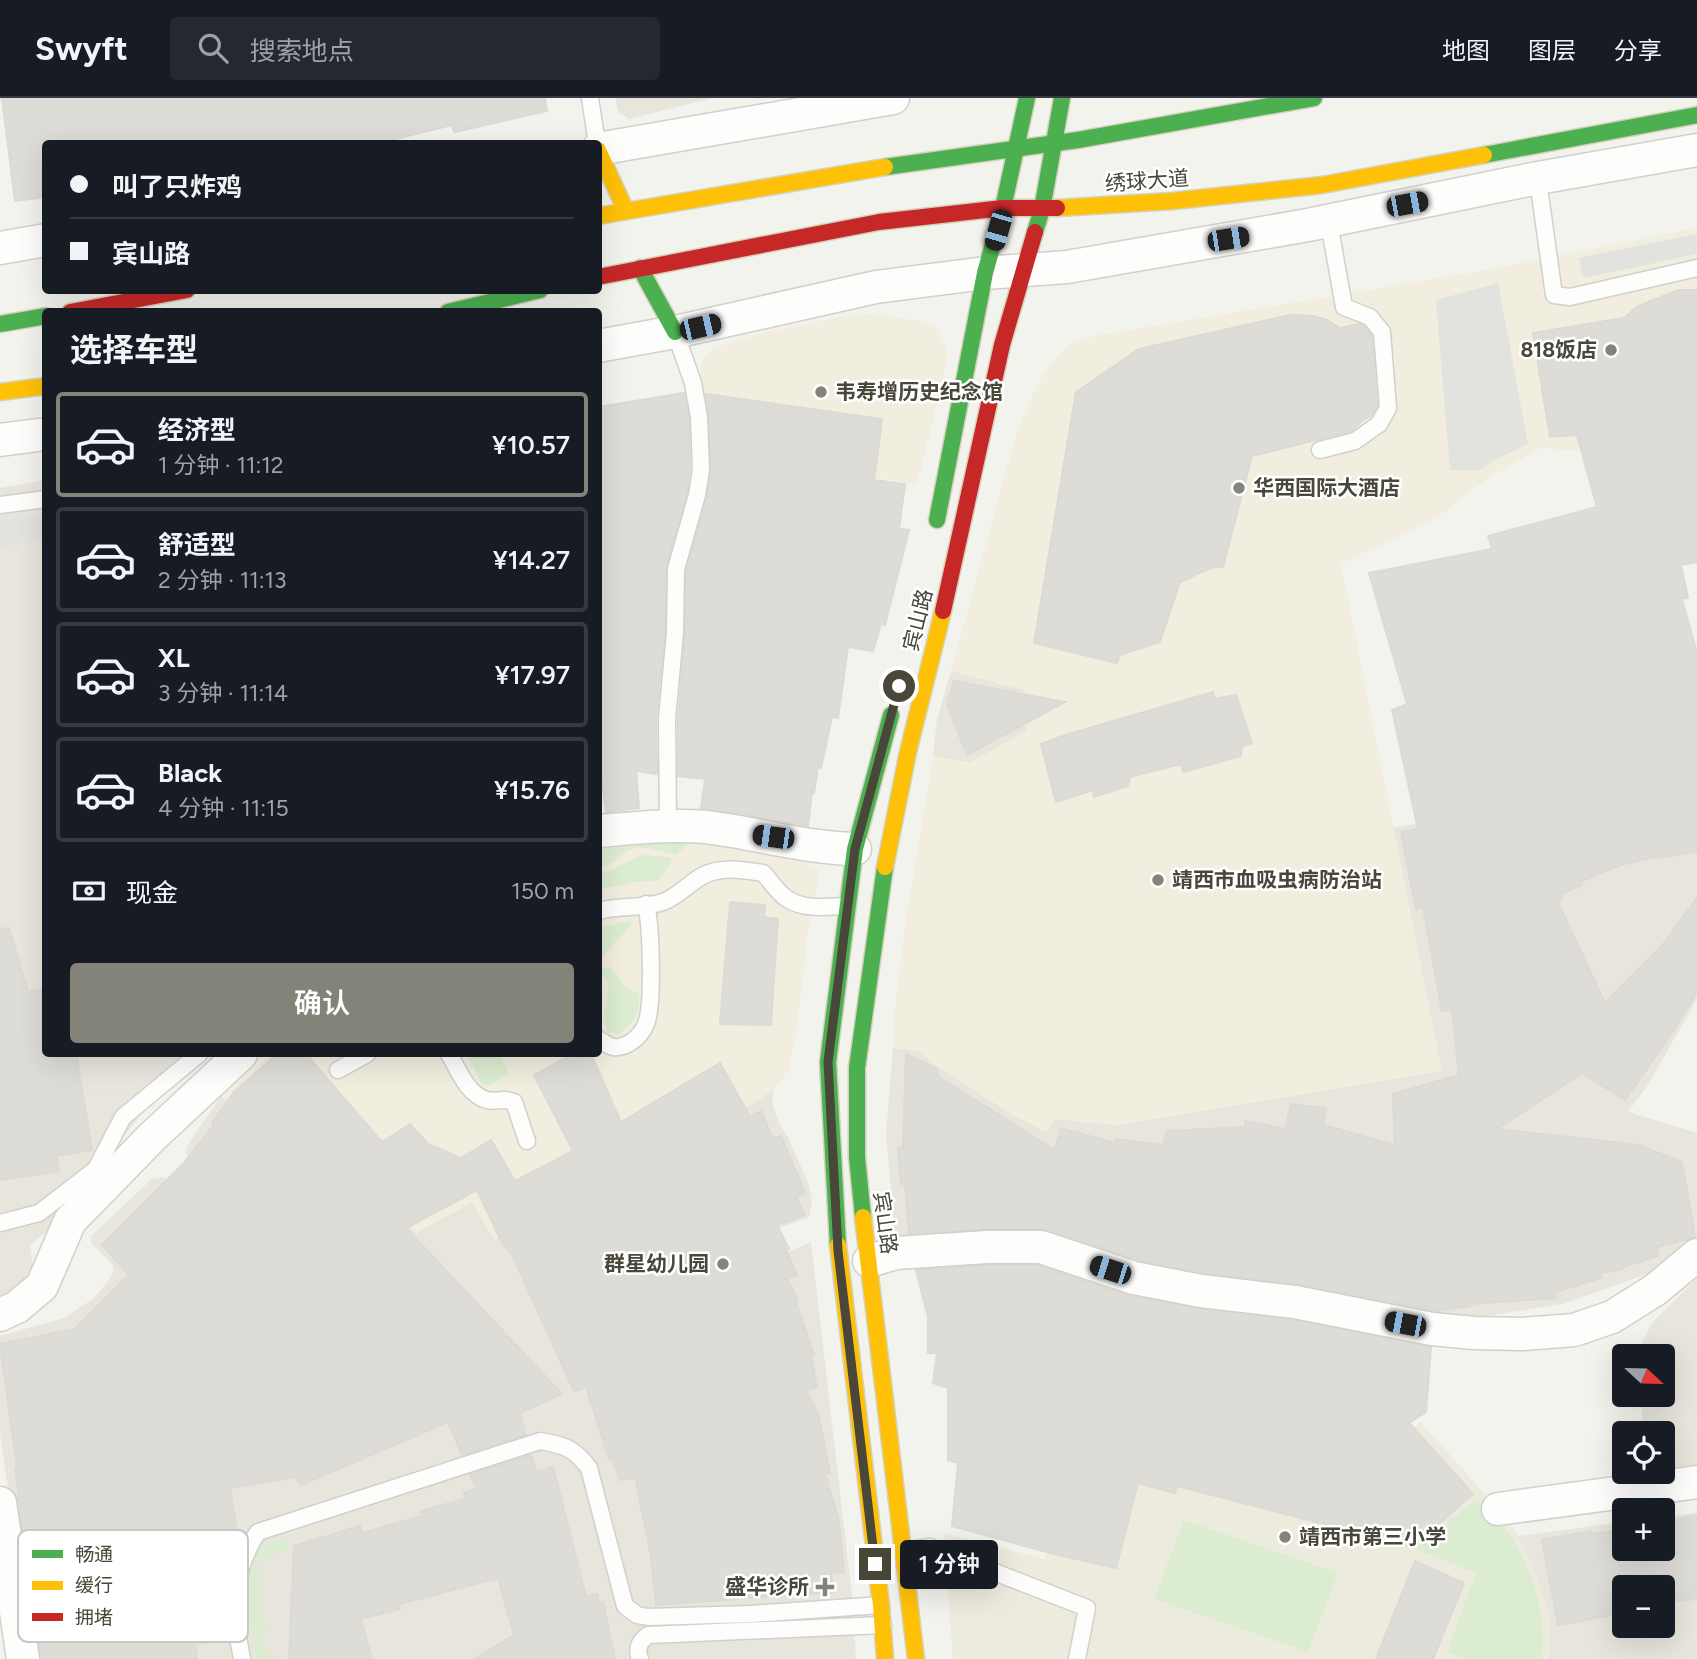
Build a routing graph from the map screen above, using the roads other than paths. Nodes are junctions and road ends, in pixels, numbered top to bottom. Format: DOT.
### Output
graph roads {
  1 [pos="590,98"];
  2 [pos="892,98"];
  3 [pos="1027,98"];
  4 [pos="1062,98"];
  5 [pos="1314,98"];
  6 [pos="1697,115"];
  7 [pos="596,140"];
  8 [pos="1054,143"];
  9 [pos="1532,146"];
  10 [pos="1017,148"];
  11 [pos="602,149"];
  12 [pos="1697,150"];
  13 [pos="602,159"];
  14 [pos="1538,178"];
  15 [pos="1322,186"];
  16 [pos="1003,208"];
  17 [pos="1042,209"];
  18 [pos="626,211"];
  19 [pos="602,215"];
  20 [pos="1328,220"];
  21 [pos="42,241"];
  22 [pos="0,248"];
  23 [pos="639,268"];
  24 [pos="1697,268"];
  25 [pos="1025,271"];
  26 [pos="985,273"];
  27 [pos="602,276"];
  28 [pos="166,294"];
  29 [pos="523,294"];
  30 [pos="91,308"];
  31 [pos="465,308"];
  32 [pos="42,317"];
  33 [pos="0,324"];
  34 [pos="675,332"];
  35 [pos="602,345"];
  36 [pos="42,387"];
  37 [pos="0,393"];
  38 [pos="42,435"];
  39 [pos="0,440"];
  40 [pos="1320,450"];
  41 [pos="42,500"];
  42 [pos="0,505"];
  43 [pos="933,541"];
  44 [pos="895,698"];
  45 [pos="667,825"];
  46 [pos="602,831"];
  47 [pos="855,849"];
  48 [pos="646,904"];
  49 [pos="846,906"];
  50 [pos="602,910"];
  51 [pos="602,1041"];
  52 [pos="195,1057"];
  53 [pos="238,1057"];
  54 [pos="362,1057"];
  55 [pos="451,1057"];
  56 [pos="338,1070"];
  57 [pos="527,1141"];
  58 [pos="0,1223"];
  59 [pos="1697,1255"];
  60 [pos="869,1261"];
  61 [pos="0,1315"];
  62 [pos="1697,1482"];
  63 [pos="0,1503"];
  64 [pos="1498,1509"];
  65 [pos="248,1550"];
  66 [pos="904,1551"];
  67 [pos="881,1605"];
  68 [pos="18,1625"];
  69 [pos="883,1625"];
  70 [pos="640,1659"];
  71 [pos="885,1659"];
  72 [pos="916,1659"];
  73 [pos="1077,1659"];
  1 -- 7 [label="lane"];
  2 -- 11 [label="street"];
  3 -- 10 [label="main road"];
  4 -- 8 [label="main road, 宾山路"];
  5 -- 8 [label="main road"];
  6 -- 9 [label="main road, 绣球大道"];
  8 -- 10 [label="main road"];
  8 -- 17 [label="main road, 宾山路"];
  9 -- 14 [label="lane"];
  9 -- 15 [label="main road, 绣球大道"];
  10 -- 16 [label="main road"];
  10 -- 18 [label="main road"];
  12 -- 14 [label="street"];
  13 -- 18 [label="main road"];
  14 -- 20 [label="street"];
  14 -- 24 [label="lane"];
  15 -- 17 [label="main road, 绣球大道"];
  15 -- 20 [label="lane"];
  16 -- 17 [label="main road, 绣球大道"];
  16 -- 23 [label="main road, 绣球大道"];
  16 -- 26 [label="main road"];
  17 -- 25 [label="main road, 宾山路"];
  18 -- 19 [label="main road"];
  20 -- 25 [label="street"];
  20 -- 40 [label="lane"];
  21 -- 22 [label="street"];
  23 -- 27 [label="main road, 绣球大道"];
  23 -- 34 [label="main road"];
  25 -- 26 [label="street"];
  25 -- 60 [label="main road, 宾山路"];
  26 -- 34 [label="street"];
  26 -- 43 [label="main road"];
  28 -- 30 [label="main road"];
  29 -- 31 [label="main road"];
  32 -- 33 [label="main road"];
  34 -- 35 [label="street"];
  34 -- 45 [label="lane"];
  36 -- 37 [label="main road"];
  38 -- 39 [label="street"];
  41 -- 42 [label="lane"];
  44 -- 47 [label="main road"];
  45 -- 46 [label="street"];
  45 -- 47 [label="street"];
  47 -- 49 [label="main road"];
  48 -- 49 [label="lane"];
  48 -- 50 [label="lane"];
  48 -- 51 [label="lane"];
  49 -- 67 [label="main road"];
  52 -- 58 [label="lane"];
  53 -- 61 [label="street"];
  54 -- 56 [label="lane"];
  55 -- 57 [label="lane"];
  59 -- 60 [label="street"];
  60 -- 66 [label="main road, 宾山路"];
  62 -- 64 [label="street"];
  63 -- 68 [label="street"];
  65 -- 67 [label="lane"];
  66 -- 72 [label="main road, 宾山路"];
  66 -- 73 [label="lane"];
  67 -- 69 [label="main road"];
  69 -- 70 [label="lane"];
  69 -- 71 [label="main road"];
}
